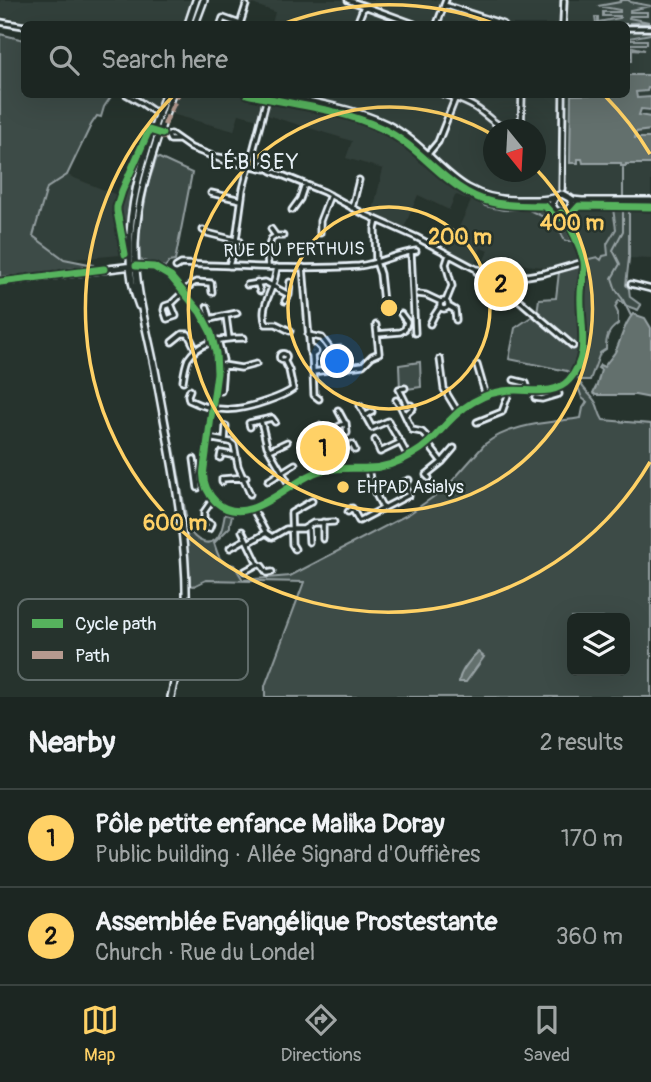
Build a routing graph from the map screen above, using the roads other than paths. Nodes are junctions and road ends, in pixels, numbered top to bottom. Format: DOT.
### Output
graph roads {
  1 [pos="196,0"];
  2 [pos="204,0"];
  3 [pos="348,0"];
  4 [pos="564,0"];
  5 [pos="445,2"];
  6 [pos="246,5"];
  7 [pos="364,6"];
  8 [pos="189,21"];
  9 [pos="196,21"];
  10 [pos="241,21"];
  11 [pos="358,21"];
  12 [pos="406,21"];
  13 [pos="438,21"];
  14 [pos="482,21"];
  15 [pos="563,21"];
  16 [pos="0,22"];
  17 [pos="21,26"];
  18 [pos="630,28"];
  19 [pos="651,28"];
  20 [pos="133,98"];
  21 [pos="164,98"];
  22 [pos="171,98"];
  23 [pos="268,98"];
  24 [pos="278,98"];
  25 [pos="293,98"];
  26 [pos="456,98"];
  27 [pos="458,98"];
  28 [pos="522,98"];
  29 [pos="563,98"];
  30 [pos="305,101"];
  31 [pos="159,115"];
  32 [pos="490,119"];
  33 [pos="521,119"];
  34 [pos="178,140"];
  35 [pos="430,151"];
  36 [pos="249,165"];
  37 [pos="359,180"];
  38 [pos="305,184"];
  39 [pos="211,193"];
  40 [pos="330,195"];
  41 [pos="560,197"];
  42 [pos="241,200"];
  43 [pos="582,201"];
  44 [pos="651,201"];
  45 [pos="352,208"];
  46 [pos="570,209"];
  47 [pos="292,210"];
  48 [pos="561,213"];
  49 [pos="377,220"];
  50 [pos="567,221"];
  51 [pos="271,229"];
  52 [pos="203,230"];
  53 [pos="320,233"];
  54 [pos="276,236"];
  55 [pos="283,236"];
  56 [pos="237,240"];
  57 [pos="416,251"];
  58 [pos="411,252"];
  59 [pos="449,255"];
  60 [pos="376,262"];
  61 [pos="584,262"];
  62 [pos="133,266"];
  63 [pos="229,266"];
  64 [pos="268,266"];
  65 [pos="276,266"];
  66 [pos="176,267"];
  67 [pos="303,267"];
  68 [pos="476,269"];
  69 [pos="456,278"];
  70 [pos="450,280"];
  71 [pos="0,282"];
  72 [pos="257,282"];
  73 [pos="290,282"];
  74 [pos="631,284"];
  75 [pos="247,285"];
  76 [pos="273,285"];
  77 [pos="651,289"];
  78 [pos="260,291"];
  79 [pos="184,292"];
  80 [pos="212,292"];
  81 [pos="418,294"];
  82 [pos="289,295"];
  83 [pos="285,301"];
  84 [pos="383,302"];
  85 [pos="171,303"];
  86 [pos="444,304"];
  87 [pos="207,307"];
  88 [pos="237,313"];
  89 [pos="401,314"];
  90 [pos="226,315"];
  91 [pos="207,319"];
  92 [pos="456,320"];
  93 [pos="430,324"];
  94 [pos="376,326"];
  95 [pos="289,331"];
  96 [pos="415,333"];
  97 [pos="377,334"];
  98 [pos="308,335"];
  99 [pos="229,338"];
  100 [pos="244,338"];
  101 [pos="216,341"];
  102 [pos="173,342"];
  103 [pos="573,346"];
  104 [pos="341,349"];
  105 [pos="196,350"];
  106 [pos="440,359"];
  107 [pos="285,360"];
  108 [pos="223,363"];
  109 [pos="217,364"];
  110 [pos="256,364"];
  111 [pos="477,365"];
  112 [pos="313,372"];
  113 [pos="514,380"];
  114 [pos="183,382"];
  115 [pos="405,388"];
  116 [pos="528,389"];
  117 [pos="190,390"];
  118 [pos="510,390"];
  119 [pos="545,390"];
  120 [pos="221,391"];
  121 [pos="559,394"];
  122 [pos="486,396"];
  123 [pos="547,397"];
  124 [pos="535,398"];
  125 [pos="319,399"];
  126 [pos="396,400"];
  127 [pos="407,405"];
  128 [pos="360,406"];
  129 [pos="401,407"];
  130 [pos="212,408"];
  131 [pos="338,410"];
  132 [pos="372,412"];
  133 [pos="458,412"];
  134 [pos="366,415"];
  135 [pos="405,415"];
  136 [pos="261,421"];
  137 [pos="275,422"];
  138 [pos="477,422"];
  139 [pos="345,423"];
  140 [pos="226,426"];
  141 [pos="319,426"];
  142 [pos="250,427"];
  143 [pos="348,433"];
  144 [pos="323,434"];
  145 [pos="208,438"];
  146 [pos="375,440"];
  147 [pos="225,441"];
  148 [pos="287,442"];
  149 [pos="401,442"];
  150 [pos="430,442"];
  151 [pos="454,448"];
  152 [pos="270,450"];
  153 [pos="355,450"];
  154 [pos="332,454"];
  155 [pos="236,456"];
  156 [pos="408,457"];
  157 [pos="220,458"];
  158 [pos="194,459"];
  159 [pos="442,462"];
  160 [pos="295,464"];
  161 [pos="196,468"];
  162 [pos="204,468"];
  163 [pos="339,468"];
  164 [pos="369,468"];
  165 [pos="282,472"];
  166 [pos="244,477"];
  167 [pos="429,478"];
  168 [pos="409,480"];
  169 [pos="268,481"];
  170 [pos="222,482"];
  171 [pos="290,486"];
  172 [pos="198,488"];
  173 [pos="250,494"];
  174 [pos="213,499"];
  175 [pos="312,501"];
  176 [pos="383,508"];
  177 [pos="253,509"];
  178 [pos="348,512"];
  179 [pos="204,520"];
  180 [pos="323,522"];
  181 [pos="334,522"];
  182 [pos="308,526"];
  183 [pos="292,529"];
  184 [pos="242,531"];
  185 [pos="266,533"];
  186 [pos="323,539"];
  187 [pos="247,541"];
  188 [pos="309,542"];
  189 [pos="230,548"];
  190 [pos="295,549"];
  191 [pos="258,564"];
  192 [pos="245,571"];
  193 [pos="272,572"];
  194 [pos="185,599"];
  1 -- 8 [label="main road"];
  2 -- 9 [label="main road"];
  3 -- 7 [label="street"];
  4 -- 15 [label="street"];
  5 -- 13 [label="street"];
  5 -- 14 [label="street"];
  6 -- 10 [label="street"];
  7 -- 11 [label="street"];
  7 -- 12 [label="street"];
  16 -- 17 [label="street"];
  18 -- 19 [label="street"];
  20 -- 31 [label="street"];
  21 -- 31 [label="main road"];
  22 -- 62 [label="main road"];
  23 -- 36 [label="street"];
  24 -- 30 [label="main road"];
  25 -- 30 [label="main road"];
  26 -- 35 [label="street"];
  27 -- 32 [label="street"];
  28 -- 33 [label="street"];
  29 -- 41 [label="street"];
  30 -- 35 [label="main road"];
  31 -- 62 [label="main road"];
  34 -- 36 [label="street"];
  35 -- 41 [label="main road"];
  36 -- 38 [label="street"];
  36 -- 42 [label="street"];
  37 -- 45 [label="street"];
  38 -- 40 [label="street"];
  38 -- 47 [label="street"];
  39 -- 42 [label="street"];
  40 -- 45 [label="street"];
  40 -- 53 [label="street"];
  41 -- 43 [label="main road"];
  41 -- 46 [label="main road"];
  41 -- 48 [label="main road"];
  42 -- 56 [label="street"];
  43 -- 44 [label="main road"];
  43 -- 46 [label="main road"];
  45 -- 49 [label="street"];
  46 -- 48 [label="main road"];
  46 -- 50 [label="street"];
  48 -- 50 [label="street"];
  49 -- 59 [label="street"];
  49 -- 60 [label="street"];
  50 -- 61 [label="street"];
  51 -- 54 [label="street"];
  52 -- 56 [label="street"];
  54 -- 55 [label="street"];
  54 -- 64 [label="street"];
  56 -- 63 [label="street"];
  57 -- 58 [label="street, RUE DU PERTHUIS"];
  58 -- 60 [label="street, RUE DU PERTHUIS"];
  58 -- 96 [label="street"];
  59 -- 68 [label="street"];
  59 -- 70 [label="street"];
  60 -- 67 [label="street, RUE DU PERTHUIS"];
  60 -- 84 [label="street"];
  61 -- 68 [label="street"];
  61 -- 119 [label="street"];
  62 -- 71 [label="main road"];
  62 -- 79 [label="street"];
  62 -- 194 [label="main road"];
  63 -- 64 [label="street, RUE DU PERTHUIS"];
  63 -- 66 [label="street, RUE DU PERTHUIS"];
  64 -- 65 [label="street, RUE DU PERTHUIS"];
  65 -- 67 [label="street, RUE DU PERTHUIS"];
  65 -- 76 [label="street"];
  67 -- 98 [label="street"];
  68 -- 103 [label="street"];
  69 -- 70 [label="street"];
  70 -- 86 [label="street"];
  72 -- 75 [label="street"];
  72 -- 76 [label="street"];
  72 -- 78 [label="street"];
  73 -- 82 [label="street"];
  74 -- 77 [label="street"];
  76 -- 82 [label="street"];
  76 -- 95 [label="street"];
  79 -- 80 [label="street"];
  79 -- 85 [label="street"];
  79 -- 91 [label="street"];
  81 -- 86 [label="street"];
  82 -- 83 [label="street"];
  86 -- 92 [label="street"];
  86 -- 93 [label="street"];
  87 -- 91 [label="street"];
  88 -- 90 [label="street"];
  89 -- 97 [label="street"];
  90 -- 91 [label="street"];
  90 -- 99 [label="street"];
  91 -- 101 [label="street"];
  94 -- 97 [label="street"];
  97 -- 112 [label="street"];
  98 -- 104 [label="street"];
  98 -- 112 [label="street"];
  99 -- 100 [label="street"];
  99 -- 101 [label="street"];
  101 -- 105 [label="street"];
  101 -- 108 [label="street"];
  101 -- 109 [label="street"];
  102 -- 105 [label="street"];
  105 -- 114 [label="street"];
  106 -- 133 [label="street"];
  107 -- 130 [label="street"];
  108 -- 109 [label="street"];
  108 -- 110 [label="street"];
  108 -- 120 [label="street"];
  109 -- 130 [label="street"];
  111 -- 122 [label="street"];
  112 -- 125 [label="street"];
  113 -- 116 [label="street"];
  115 -- 127 [label="street"];
  116 -- 118 [label="street"];
  116 -- 119 [label="street"];
  117 -- 130 [label="street"];
  118 -- 122 [label="street"];
  118 -- 138 [label="street"];
  119 -- 123 [label="street"];
  121 -- 123 [label="street"];
  122 -- 133 [label="street"];
  123 -- 124 [label="street"];
  126 -- 129 [label="street"];
  127 -- 129 [label="street"];
  127 -- 135 [label="street"];
  128 -- 134 [label="street"];
  129 -- 135 [label="street"];
  130 -- 145 [label="street"];
  131 -- 139 [label="street"];
  132 -- 134 [label="street"];
  133 -- 150 [label="street"];
  134 -- 149 [label="street"];
  135 -- 150 [label="street"];
  136 -- 137 [label="street"];
  136 -- 142 [label="street"];
  136 -- 152 [label="street"];
  139 -- 143 [label="street"];
  139 -- 144 [label="street"];
  140 -- 147 [label="street"];
  141 -- 144 [label="street"];
  144 -- 154 [label="street"];
  145 -- 147 [label="street"];
  145 -- 162 [label="street"];
  146 -- 149 [label="street"];
  147 -- 155 [label="street"];
  148 -- 152 [label="street"];
  149 -- 156 [label="street"];
  150 -- 156 [label="street"];
  150 -- 159 [label="street"];
  151 -- 159 [label="street"];
  152 -- 165 [label="street"];
  153 -- 154 [label="street"];
  154 -- 163 [label="street"];
  155 -- 157 [label="street"];
  155 -- 166 [label="street"];
  156 -- 164 [label="street"];
  158 -- 161 [label="street"];
  159 -- 167 [label="street"];
  160 -- 165 [label="street"];
  161 -- 162 [label="street"];
  161 -- 172 [label="street"];
  162 -- 174 [label="street"];
  163 -- 164 [label="street"];
  163 -- 171 [label="street"];
  164 -- 176 [label="street"];
  165 -- 169 [label="street"];
  165 -- 171 [label="street"];
  166 -- 170 [label="street"];
  166 -- 173 [label="street"];
  168 -- 176 [label="street"];
  171 -- 177 [label="street"];
  174 -- 177 [label="street"];
  174 -- 179 [label="street"];
  175 -- 183 [label="street"];
  176 -- 178 [label="street"];
  177 -- 185 [label="street"];
  180 -- 181 [label="street"];
  180 -- 182 [label="street"];
  180 -- 186 [label="street"];
  182 -- 183 [label="street"];
  182 -- 188 [label="street"];
  183 -- 185 [label="street"];
  183 -- 190 [label="street"];
  184 -- 187 [label="street"];
  185 -- 187 [label="street"];
  187 -- 189 [label="street"];
  187 -- 191 [label="street"];
  191 -- 192 [label="street"];
  191 -- 193 [label="street"];
}
